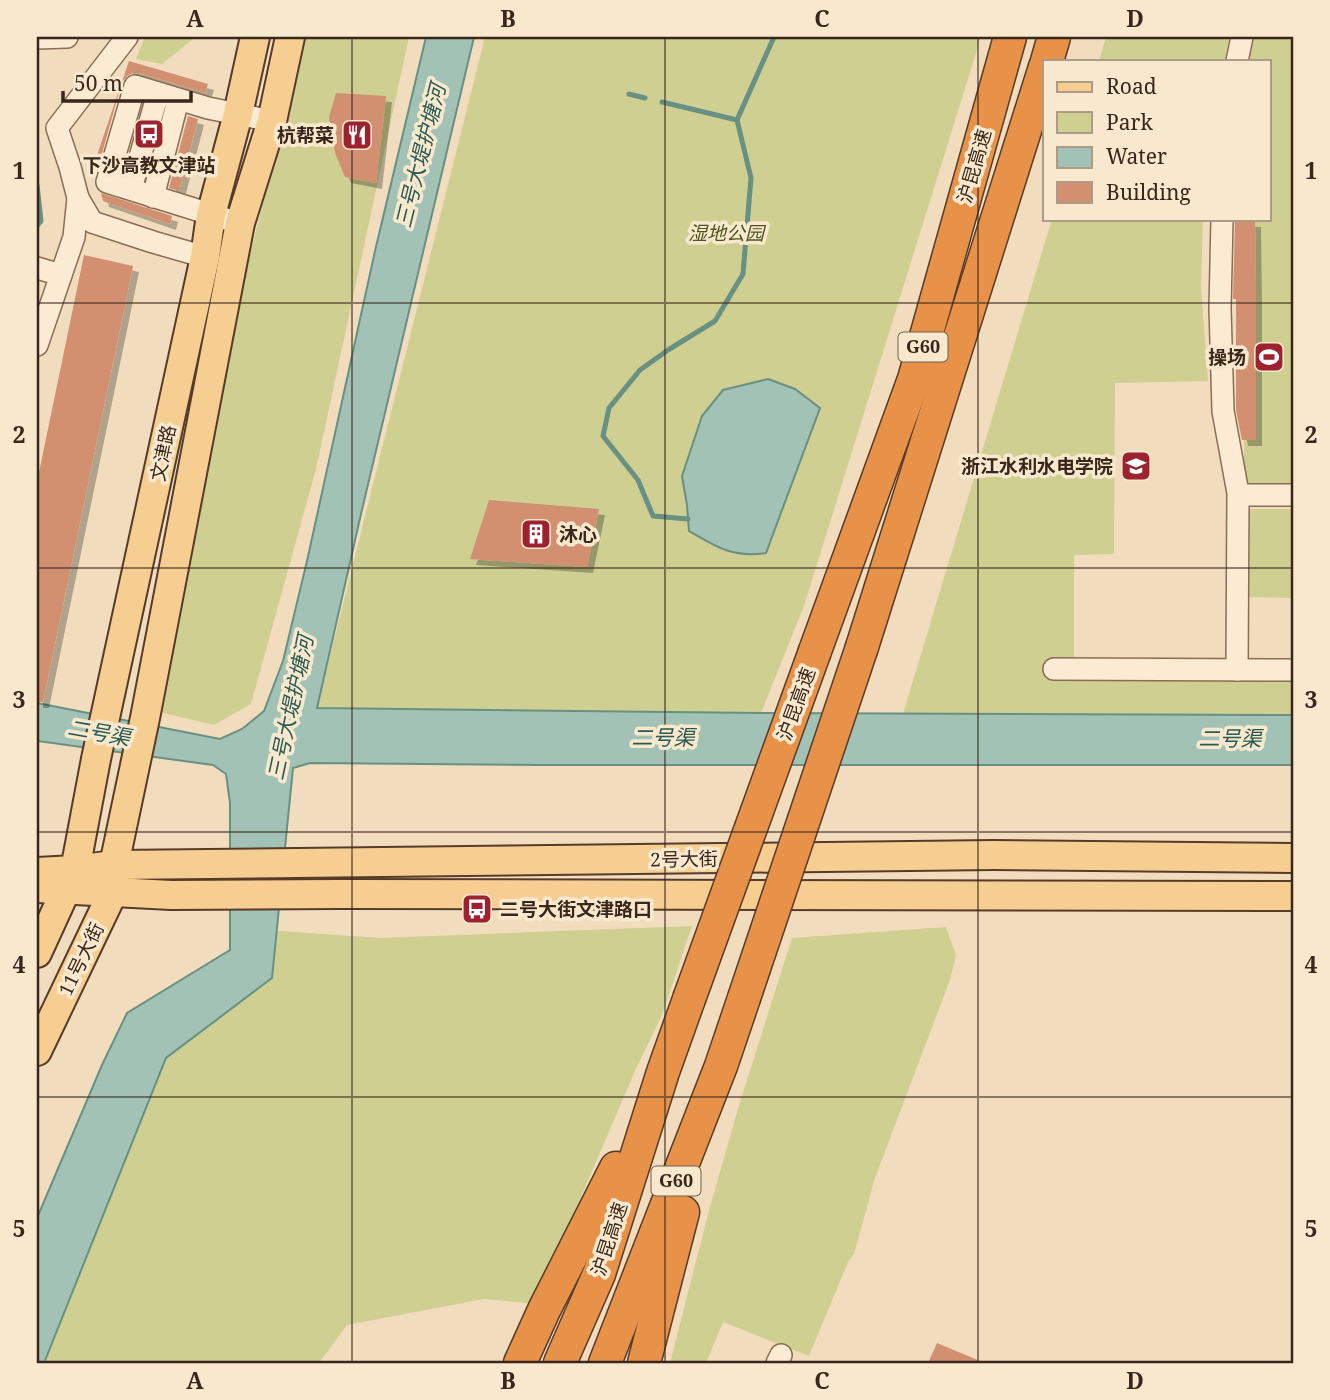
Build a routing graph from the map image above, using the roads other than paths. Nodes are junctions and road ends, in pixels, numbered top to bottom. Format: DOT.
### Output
graph roads {
  1 [pos="66,37"];
  2 [pos="127,37"];
  3 [pos="255,37"];
  4 [pos="290,37"];
  5 [pos="1010,37"];
  6 [pos="1054,37"];
  7 [pos="1242,37"];
  8 [pos="37,38"];
  9 [pos="1047,60"];
  10 [pos="1237,60"];
  11 [pos="1043,73"];
  12 [pos="168,96"];
  13 [pos="238,114"];
  14 [pos="272,121"];
  15 [pos="47,128"];
  16 [pos="153,197"];
  17 [pos="78,198"];
  18 [pos="211,215"];
  19 [pos="1222,220"];
  20 [pos="240,223"];
  21 [pos="205,257"];
  22 [pos="37,268"];
  23 [pos="61,275"];
  24 [pos="37,345"];
  25 [pos="1244,495"];
  26 [pos="1293,495"];
  27 [pos="1054,669"];
  28 [pos="1237,670"];
  29 [pos="1293,670"];
  30 [pos="1293,859"];
  31 [pos="37,872"];
  32 [pos="71,879"];
  33 [pos="113,879"];
  34 [pos="37,888"];
  35 [pos="1293,896"];
  36 [pos="37,953"];
  37 [pos="37,1051"];
  38 [pos="722,1066"];
  39 [pos="663,1072"];
  40 [pos="520,1363"];
  41 [pos="560,1363"];
  42 [pos="605,1363"];
  43 [pos="644,1363"];
  1 -- 8 [label="street"];
  2 -- 15 [label="street"];
  3 -- 13 [label="main road, 文津路"];
  4 -- 14 [label="main road, 文津路"];
  5 -- 39 [label="highway, 沪昆高速 / G60, bridge"];
  6 -- 9 [label="highway"];
  7 -- 10 [label="street"];
  11 -- 38 [label="highway, 沪昆高速 / G60, bridge"];
  12 -- 13 [label="street"];
  12 -- 16 [label="street"];
  12 -- 16 [label="street"];
  13 -- 14 [label="street"];
  13 -- 18 [label="main road, 文津路"];
  14 -- 20 [label="main road, 文津路"];
  15 -- 17 [label="street"];
  16 -- 18 [label="street"];
  17 -- 21 [label="street"];
  17 -- 23 [label="street"];
  18 -- 20 [label="street"];
  18 -- 21 [label="main road, 文津路"];
  19 -- 28 [label="street"];
  20 -- 33 [label="main road, 文津路"];
  21 -- 32 [label="main road, 文津路"];
  22 -- 23 [label="street"];
  23 -- 24 [label="street"];
  25 -- 26 [label="street"];
  27 -- 28 [label="street"];
  28 -- 29 [label="street"];
  30 -- 33 [label="main road, 2号大街"];
  31 -- 32 [label="main road"];
  32 -- 33 [label="main road"];
  32 -- 34 [label="main road"];
  32 -- 36 [label="main road"];
  33 -- 35 [label="main road, 2号大街"];
  33 -- 37 [label="main road, 11号大街"];
  38 -- 42 [label="highway, 沪昆高速 / G60"];
  38 -- 43 [label="highway"];
  39 -- 40 [label="highway"];
  39 -- 41 [label="highway, 沪昆高速 / G60"];
}
